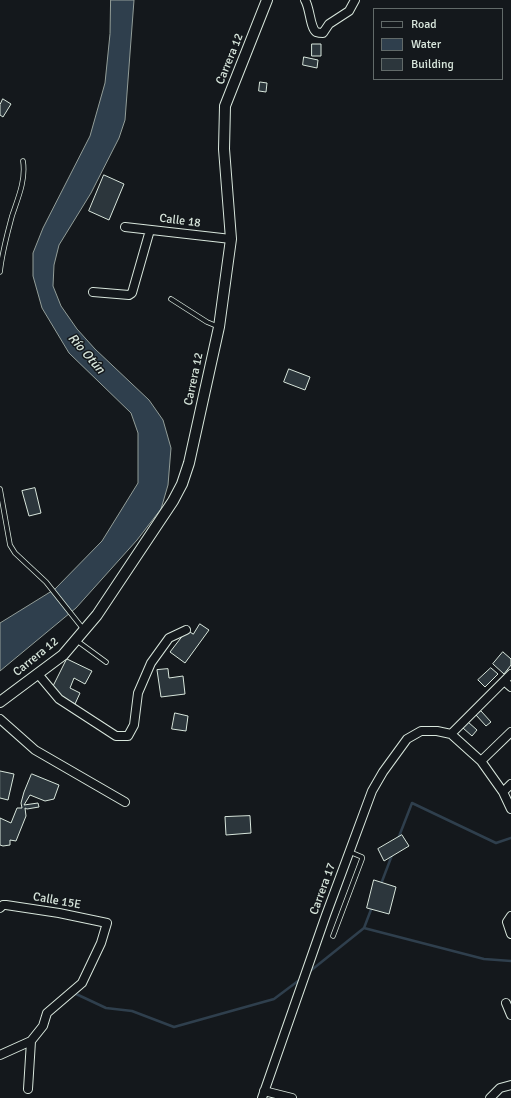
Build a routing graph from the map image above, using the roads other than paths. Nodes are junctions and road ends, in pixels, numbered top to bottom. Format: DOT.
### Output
graph roads {
  1 [pos="267,0"];
  2 [pos="305,0"];
  3 [pos="355,0"];
  4 [pos="23,161"];
  5 [pos="125,227"];
  6 [pos="150,230"];
  7 [pos="231,239"];
  8 [pos="0,272"];
  9 [pos="93,292"];
  10 [pos="171,298"];
  11 [pos="219,327"];
  12 [pos="0,489"];
  13 [pos="85,630"];
  14 [pos="186,630"];
  15 [pos="76,640"];
  16 [pos="106,662"];
  17 [pos="38,674"];
  18 [pos="511,674"];
  19 [pos="504,681"];
  20 [pos="511,687"];
  21 [pos="0,702"];
  22 [pos="0,719"];
  23 [pos="511,732"];
  24 [pos="451,734"];
  25 [pos="481,761"];
  26 [pos="511,784"];
  27 [pos="503,792"];
  28 [pos="125,802"];
  29 [pos="511,809"];
  30 [pos="350,852"];
  31 [pos="1,906"];
  32 [pos="511,916"];
  33 [pos="511,934"];
  34 [pos="333,936"];
  35 [pos="506,1002"];
  36 [pos="511,1015"];
  37 [pos="31,1040"];
  38 [pos="0,1055"];
  39 [pos="511,1084"];
  40 [pos="28,1089"];
  41 [pos="263,1094"];
  42 [pos="292,1098"];
  43 [pos="490,1098"];
  1 -- 7 [label="street, Carrera 12"];
  2 -- 3 [label="street"];
  4 -- 8 [label="lane"];
  5 -- 6 [label="street, Calle 18"];
  6 -- 7 [label="street, Calle 18"];
  6 -- 9 [label="street"];
  7 -- 11 [label="street, Carrera 12"];
  10 -- 11 [label="lane"];
  11 -- 13 [label="street, Carrera 12"];
  12 -- 13 [label="lane"];
  13 -- 15 [label="street, Carrera 12"];
  14 -- 17 [label="street"];
  15 -- 16 [label="lane"];
  15 -- 17 [label="street, Carrera 12"];
  17 -- 21 [label="street, Carrera 12"];
  18 -- 19 [label="street"];
  19 -- 20 [label="street"];
  19 -- 24 [label="street"];
  22 -- 28 [label="street"];
  23 -- 25 [label="street"];
  24 -- 25 [label="street"];
  24 -- 30 [label="street, Carrera 17"];
  25 -- 27 [label="street"];
  26 -- 27 [label="street"];
  27 -- 29 [label="street"];
  30 -- 34 [label="lane"];
  30 -- 41 [label="street, Carrera 17"];
  31 -- 37 [label="street, Calle 15E"];
  32 -- 33 [label="street"];
  35 -- 36 [label="street"];
  37 -- 38 [label="street"];
  37 -- 40 [label="street"];
  39 -- 43 [label="street"];
  41 -- 42 [label="street"];
}
